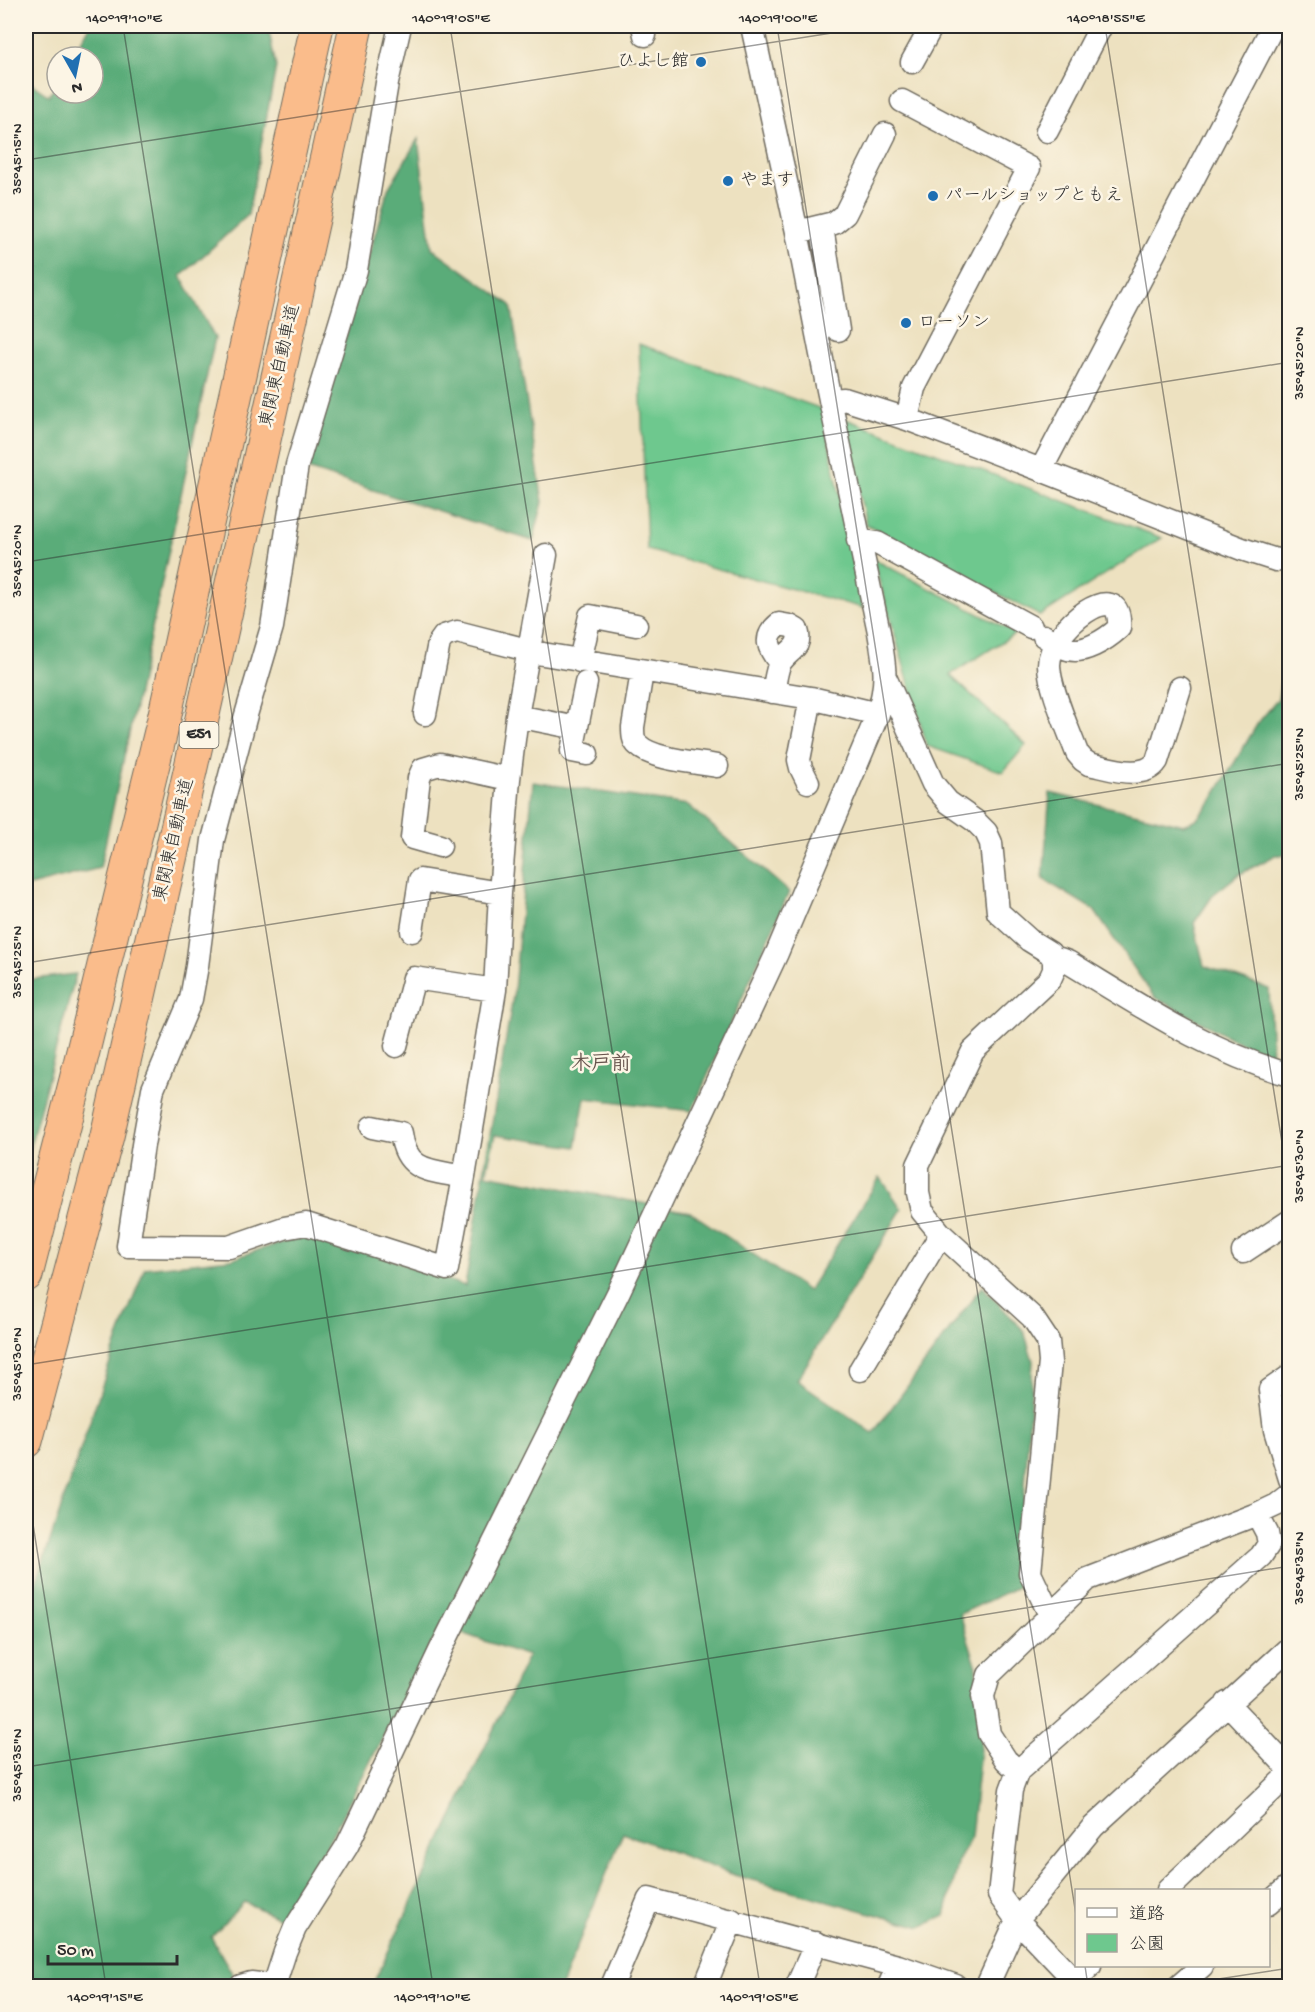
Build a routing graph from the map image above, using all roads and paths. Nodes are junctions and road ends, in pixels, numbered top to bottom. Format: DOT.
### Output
graph roads {
  1 [pos="317,26"];
  2 [pos="356,26"];
  3 [pos="400,26"];
  4 [pos="752,26"];
  5 [pos="932,26"];
  6 [pos="1101,26"];
  7 [pos="1256,26"];
  8 [pos="1272,26"];
  9 [pos="912,62"];
  10 [pos="902,101"];
  11 [pos="1047,131"];
  12 [pos="885,134"];
  13 [pos="1184,168"];
  14 [pos="1155,221"];
  15 [pos="822,227"];
  16 [pos="797,231"];
  17 [pos="838,330"];
  18 [pos="830,400"];
  19 [pos="906,420"];
  20 [pos="1050,422"];
  21 [pos="1041,470"];
  22 [pos="858,540"];
  23 [pos="546,555"];
  24 [pos="1290,559"];
  25 [pos="636,625"];
  26 [pos="529,651"];
  27 [pos="580,661"];
  28 [pos="780,663"];
  29 [pos="642,672"];
  30 [pos="886,679"];
  31 [pos="586,683"];
  32 [pos="1180,688"];
  33 [pos="773,692"];
  34 [pos="811,698"];
  35 [pos="425,714"];
  36 [pos="878,714"];
  37 [pos="517,716"];
  38 [pos="577,728"];
  39 [pos="587,754"];
  40 [pos="717,766"];
  41 [pos="509,779"];
  42 [pos="808,782"];
  43 [pos="440,846"];
  44 [pos="500,893"];
  45 [pos="412,931"];
  46 [pos="1054,960"];
  47 [pos="495,990"];
  48 [pos="396,1046"];
  49 [pos="1290,1075"];
  50 [pos="372,1127"];
  51 [pos="464,1177"];
  52 [pos="1290,1221"];
  53 [pos="941,1234"];
  54 [pos="1243,1252"];
  55 [pos="26,1275"];
  56 [pos="860,1370"];
  57 [pos="1290,1376"];
  58 [pos="26,1441"];
  59 [pos="1290,1479"];
  60 [pos="1290,1494"];
  61 [pos="1257,1514"];
  62 [pos="1050,1615"];
  63 [pos="1288,1652"];
  64 [pos="1227,1703"];
  65 [pos="1018,1771"];
  66 [pos="1290,1772"];
  67 [pos="1290,1885"];
  68 [pos="1169,1889"];
  69 [pos="1270,1903"];
  70 [pos="732,1920"];
  71 [pos="1017,1920"];
  72 [pos="816,1943"];
  73 [pos="1200,1967"];
  74 [pos="894,1976"];
  75 [pos="1081,1978"];
  76 [pos="241,1986"];
  77 [pos="276,1986"];
  78 [pos="612,1986"];
  79 [pos="705,1986"];
  80 [pos="797,1986"];
  81 [pos="956,1986"];
  82 [pos="987,1986"];
  83 [pos="1179,1986"];
  1 -- 55 [label="highway, E51"];
  2 -- 58 [label="highway, 東関東自動車道 / E51"];
  3 -- 51 [label="street"];
  4 -- 16 [label="street"];
  5 -- 9 [label="street"];
  6 -- 11 [label="street"];
  7 -- 13 [label="street"];
  8 -- 21 [label="street"];
  10 -- 19 [label="street"];
  12 -- 15 [label="street"];
  14 -- 20 [label="street"];
  15 -- 16 [label="street"];
  15 -- 17 [label="street"];
  16 -- 18 [label="street"];
  18 -- 19 [label="street"];
  18 -- 22 [label="street"];
  19 -- 21 [label="street"];
  21 -- 24 [label="street"];
  22 -- 30 [label="street"];
  22 -- 32 [label="street"];
  23 -- 26 [label="street"];
  25 -- 27 [label="street"];
  26 -- 27 [label="street"];
  26 -- 35 [label="street"];
  26 -- 37 [label="street"];
  27 -- 29 [label="street"];
  28 -- 33 [label="street"];
  29 -- 33 [label="street"];
  29 -- 40 [label="street"];
  30 -- 36 [label="street"];
  30 -- 46 [label="street"];
  31 -- 38 [label="street"];
  33 -- 34 [label="street"];
  34 -- 36 [label="street"];
  34 -- 42 [label="street"];
  36 -- 77 [label="street"];
  37 -- 38 [label="street"];
  37 -- 41 [label="street"];
  38 -- 39 [label="street"];
  41 -- 43 [label="street"];
  41 -- 44 [label="street"];
  44 -- 45 [label="street"];
  44 -- 47 [label="street"];
  46 -- 49 [label="street"];
  46 -- 53 [label="street"];
  47 -- 48 [label="street"];
  47 -- 51 [label="street"];
  50 -- 51 [label="street"];
  52 -- 54 [label="street"];
  53 -- 56 [label="street"];
  53 -- 62 [label="street"];
  57 -- 59 [label="street"];
  60 -- 61 [label="street"];
  61 -- 62 [label="street"];
  61 -- 65 [label="street"];
  62 -- 65 [label="street"];
  63 -- 64 [label="street"];
  64 -- 66 [label="street"];
  64 -- 71 [label="street"];
  65 -- 71 [label="street"];
  66 -- 68 [label="street"];
  67 -- 69 [label="street"];
  70 -- 72 [label="street"];
  70 -- 78 [label="street"];
  70 -- 79 [label="street"];
  71 -- 75 [label="street"];
  71 -- 82 [label="street"];
  72 -- 74 [label="street"];
  72 -- 80 [label="street"];
  73 -- 83 [label="street"];
  74 -- 81 [label="street"];
  76 -- 77 [label="street"];
}
